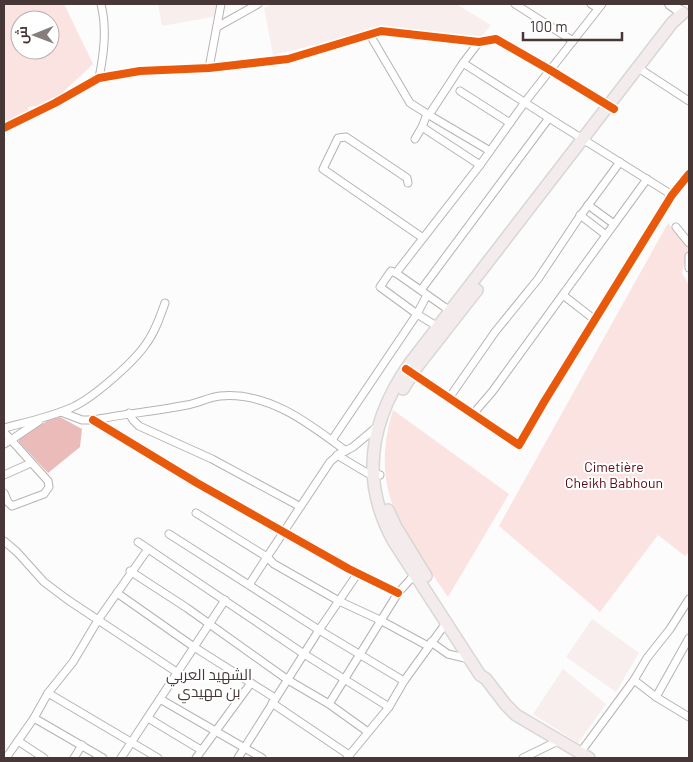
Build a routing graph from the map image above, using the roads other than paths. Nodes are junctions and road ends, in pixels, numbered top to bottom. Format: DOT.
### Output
graph roads {
  1 [pos="101,4"];
  2 [pos="221,4"];
  3 [pos="258,4"];
  4 [pos="514,4"];
  5 [pos="591,4"];
  6 [pos="670,4"];
  7 [pos="600,6"];
  8 [pos="686,11"];
  9 [pos="217,27"];
  10 [pos="370,35"];
  11 [pos="572,41"];
  12 [pos="479,42"];
  13 [pos="463,64"];
  14 [pos="209,68"];
  15 [pos="550,70"];
  16 [pos="643,70"];
  17 [pos="100,78"];
  18 [pos="460,91"];
  19 [pos="689,101"];
  20 [pos="525,102"];
  21 [pos="611,108"];
  22 [pos="428,114"];
  23 [pos="549,118"];
  24 [pos="510,123"];
  25 [pos="422,127"];
  26 [pos="4,128"];
  27 [pos="415,139"];
  28 [pos="586,140"];
  29 [pos="490,151"];
  30 [pos="620,162"];
  31 [pos="480,165"];
  32 [pos="689,174"];
  33 [pos="647,179"];
  34 [pos="408,183"];
  35 [pos="672,195"];
  36 [pos="588,205"];
  37 [pos="580,215"];
  38 [pos="614,224"];
  39 [pos="676,227"];
  40 [pos="606,235"];
  41 [pos="423,238"];
  42 [pos="689,243"];
  43 [pos="689,256"];
  44 [pos="689,268"];
  45 [pos="396,273"];
  46 [pos="424,293"];
  47 [pos="563,294"];
  48 [pos="165,303"];
  49 [pos="417,314"];
  50 [pos="454,314"];
  51 [pos="594,320"];
  52 [pos="438,327"];
  53 [pos="409,371"];
  54 [pos="449,398"];
  55 [pos="61,412"];
  56 [pos="129,413"];
  57 [pos="473,414"];
  58 [pos="43,418"];
  59 [pos="94,420"];
  60 [pos="378,426"];
  61 [pos="4,428"];
  62 [pos="4,432"];
  63 [pos="11,440"];
  64 [pos="332,440"];
  65 [pos="4,444"];
  66 [pos="346,451"];
  67 [pos="336,455"];
  68 [pos="32,463"];
  69 [pos="4,475"];
  70 [pos="376,475"];
  71 [pos="4,493"];
  72 [pos="299,506"];
  73 [pos="196,513"];
  74 [pos="284,531"];
  75 [pos="170,534"];
  76 [pos="4,541"];
  77 [pos="138,542"];
  78 [pos="148,549"];
  79 [pos="267,557"];
  80 [pos="417,570"];
  81 [pos="131,571"];
  82 [pos="358,574"];
  83 [pos="249,585"];
  84 [pos="117,593"];
  85 [pos="398,593"];
  86 [pos="225,600"];
  87 [pos="339,601"];
  88 [pos="688,602"];
  89 [pos="98,620"];
  90 [pos="380,620"];
  91 [pos="446,623"];
  92 [pos="210,624"];
  93 [pos="319,630"];
  94 [pos="689,638"];
  95 [pos="430,644"];
  96 [pos="194,648"];
  97 [pos="304,654"];
  98 [pos="361,655"];
  99 [pos="469,659"];
  100 [pos="178,673"];
  101 [pos="486,678"];
  102 [pos="345,679"];
  103 [pos="288,680"];
  104 [pos="634,680"];
  105 [pos="404,681"];
  106 [pos="251,683"];
  107 [pos="48,693"];
  108 [pos="656,697"];
  109 [pos="160,699"];
  110 [pos="274,701"];
  111 [pos="329,704"];
  112 [pos="389,707"];
  113 [pos="34,718"];
  114 [pos="148,718"];
  115 [pos="689,718"];
  116 [pos="215,730"];
  117 [pos="368,732"];
  118 [pos="560,740"];
  119 [pos="18,742"];
  120 [pos="133,742"];
  121 [pos="82,745"];
  122 [pos="246,748"];
  123 [pos="201,750"];
  124 [pos="584,755"];
  125 [pos="348,757"];
  126 [pos="6,758"];
  127 [pos="44,758"];
  128 [pos="74,758"];
  129 [pos="103,758"];
  130 [pos="121,758"];
  131 [pos="158,758"];
  132 [pos="196,758"];
  133 [pos="238,758"];
  134 [pos="262,758"];
  135 [pos="523,758"];
  1 -- 17 [label="street"];
  2 -- 9 [label="street"];
  3 -- 9 [label="street"];
  4 -- 11 [label="street"];
  5 -- 7 [label="street"];
  6 -- 8 [label="main road"];
  7 -- 11 [label="street"];
  8 -- 16 [label="main road"];
  8 -- 21 [label="main road"];
  9 -- 14 [label="street"];
  10 -- 12 [label="street"];
  10 -- 14 [label="street"];
  10 -- 22 [label="street"];
  11 -- 15 [label="street"];
  12 -- 13 [label="street"];
  12 -- 15 [label="street"];
  13 -- 20 [label="street"];
  13 -- 22 [label="street"];
  14 -- 17 [label="street"];
  15 -- 20 [label="street"];
  15 -- 21 [label="street"];
  16 -- 19 [label="street"];
  16 -- 21 [label="main road"];
  17 -- 26 [label="street"];
  18 -- 24 [label="street"];
  20 -- 23 [label="street"];
  20 -- 24 [label="street"];
  21 -- 28 [label="main road"];
  22 -- 25 [label="street"];
  22 -- 29 [label="street"];
  23 -- 28 [label="street"];
  23 -- 46 [label="street"];
  24 -- 29 [label="street"];
  25 -- 27 [label="street"];
  25 -- 31 [label="street"];
  28 -- 30 [label="street"];
  28 -- 50 [label="main road"];
  29 -- 31 [label="street"];
  30 -- 33 [label="street"];
  30 -- 36 [label="street"];
  31 -- 41 [label="street"];
  32 -- 35 [label="street"];
  33 -- 35 [label="street"];
  33 -- 38 [label="street"];
  34 -- 41 [label="street"];
  35 -- 51 [label="street"];
  36 -- 37 [label="street"];
  36 -- 38 [label="street"];
  37 -- 40 [label="street"];
  37 -- 54 [label="street"];
  38 -- 40 [label="street"];
  39 -- 42 [label="street"];
  40 -- 47 [label="street"];
  41 -- 45 [label="street"];
  43 -- 44 [label="street"];
  45 -- 46 [label="street"];
  45 -- 49 [label="street"];
  46 -- 49 [label="street"];
  46 -- 50 [label="street"];
  47 -- 51 [label="street"];
  47 -- 57 [label="street"];
  48 -- 55 [label="street"];
  49 -- 52 [label="street"];
  49 -- 64 [label="street"];
  50 -- 52 [label="main road"];
  50 -- 53 [label="main road"];
  51 -- 57 [label="street"];
  52 -- 53 [label="main road"];
  53 -- 54 [label="street"];
  53 -- 60 [label="main road"];
  53 -- 70 [label="main road"];
  54 -- 57 [label="street"];
  55 -- 58 [label="street"];
  55 -- 59 [label="street"];
  56 -- 59 [label="street"];
  56 -- 64 [label="street"];
  56 -- 72 [label="street"];
  58 -- 61 [label="street"];
  58 -- 63 [label="street"];
  59 -- 74 [label="street"];
  60 -- 66 [label="street"];
  60 -- 70 [label="main road"];
  62 -- 63 [label="street"];
  63 -- 65 [label="street"];
  63 -- 68 [label="street"];
  64 -- 66 [label="street"];
  66 -- 67 [label="street"];
  67 -- 70 [label="street"];
  67 -- 72 [label="street"];
  68 -- 69 [label="street"];
  68 -- 71 [label="street"];
  70 -- 80 [label="main road"];
  72 -- 74 [label="street"];
  73 -- 79 [label="street"];
  74 -- 79 [label="street"];
  74 -- 82 [label="street"];
  75 -- 83 [label="street"];
  76 -- 89 [label="street"];
  77 -- 78 [label="street"];
  78 -- 81 [label="street"];
  78 -- 86 [label="street"];
  79 -- 83 [label="street"];
  79 -- 87 [label="street"];
  80 -- 85 [label="street"];
  80 -- 91 [label="main road"];
  80 -- 101 [label="main road"];
  81 -- 84 [label="street"];
  81 -- 92 [label="street"];
  82 -- 85 [label="street"];
  82 -- 87 [label="street"];
  83 -- 93 [label="street"];
  84 -- 89 [label="street"];
  84 -- 96 [label="street"];
  85 -- 90 [label="street"];
  86 -- 92 [label="street"];
  86 -- 97 [label="street"];
  87 -- 90 [label="street"];
  87 -- 93 [label="street"];
  88 -- 104 [label="street"];
  89 -- 100 [label="street"];
  89 -- 107 [label="street"];
  90 -- 95 [label="street"];
  90 -- 98 [label="street"];
  91 -- 95 [label="street"];
  91 -- 99 [label="main road"];
  92 -- 96 [label="street"];
  92 -- 103 [label="street"];
  93 -- 97 [label="street"];
  93 -- 98 [label="street"];
  94 -- 108 [label="street"];
  95 -- 99 [label="street"];
  95 -- 105 [label="street"];
  96 -- 100 [label="street"];
  96 -- 106 [label="street"];
  97 -- 102 [label="street"];
  97 -- 103 [label="street"];
  98 -- 102 [label="street"];
  98 -- 105 [label="street"];
  99 -- 101 [label="main road"];
  100 -- 109 [label="street"];
  101 -- 118 [label="main road"];
  102 -- 111 [label="street"];
  102 -- 112 [label="street"];
  103 -- 110 [label="street"];
  103 -- 111 [label="street"];
  104 -- 108 [label="street"];
  104 -- 124 [label="street"];
  105 -- 112 [label="street"];
  106 -- 110 [label="street"];
  106 -- 116 [label="street"];
  107 -- 113 [label="street"];
  107 -- 120 [label="street"];
  108 -- 115 [label="street"];
  109 -- 114 [label="street"];
  109 -- 116 [label="street"];
  110 -- 122 [label="street"];
  110 -- 125 [label="street"];
  111 -- 117 [label="street"];
  112 -- 117 [label="street"];
  113 -- 119 [label="street"];
  113 -- 121 [label="street"];
  114 -- 120 [label="street"];
  114 -- 123 [label="street"];
  116 -- 122 [label="street"];
  116 -- 123 [label="street"];
  117 -- 125 [label="street"];
  118 -- 124 [label="main road"];
  118 -- 135 [label="street"];
  119 -- 126 [label="street"];
  119 -- 127 [label="street"];
  120 -- 130 [label="street"];
  120 -- 131 [label="street"];
  121 -- 128 [label="street"];
  121 -- 129 [label="street"];
  122 -- 133 [label="street"];
  122 -- 134 [label="street"];
  123 -- 132 [label="street"];
}
